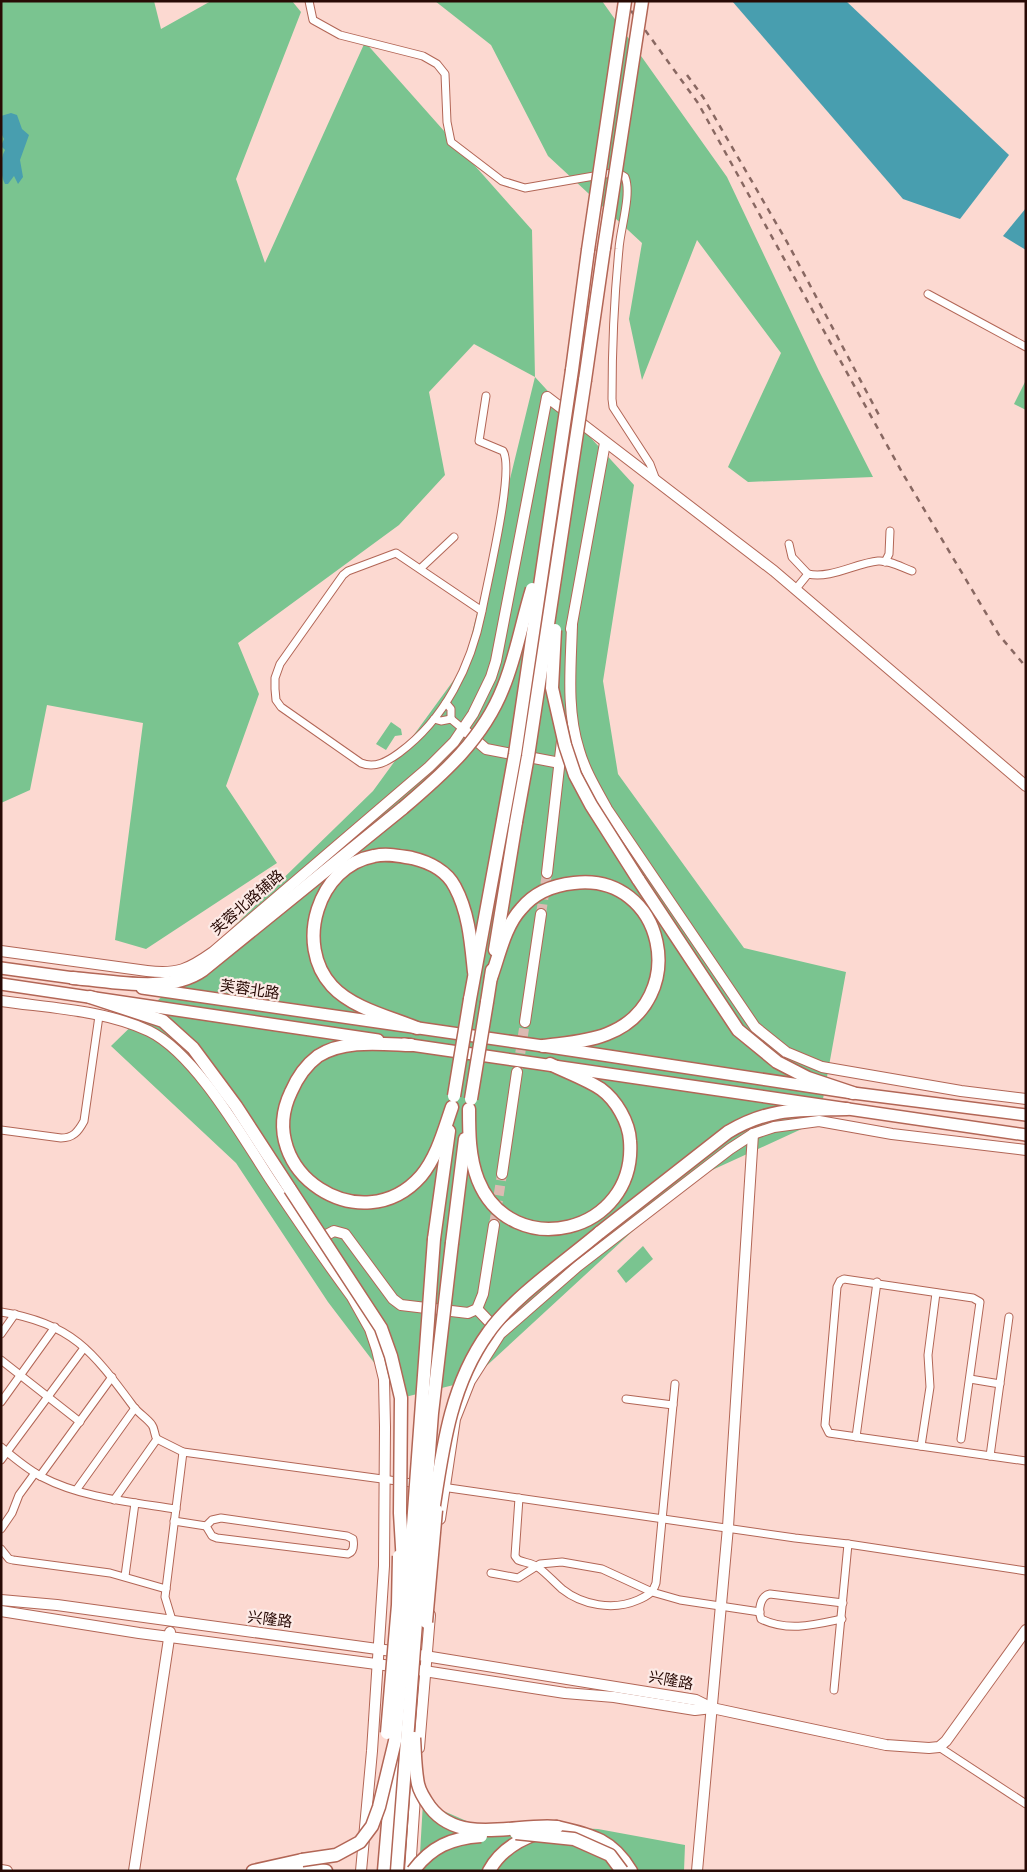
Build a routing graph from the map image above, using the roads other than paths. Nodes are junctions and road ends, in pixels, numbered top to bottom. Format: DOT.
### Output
graph roads {
  1 [pos="308,1"];
  2 [pos="625,1"];
  3 [pos="642,1"];
  4 [pos="928,294"];
  5 [pos="1026,347"];
  6 [pos="486,396"];
  7 [pos="605,443"];
  8 [pos="656,481"];
  9 [pos="890,531"];
  10 [pos="454,537"];
  11 [pos="545,543"];
  12 [pos="789,544"];
  13 [pos="885,562"];
  14 [pos="420,568"];
  15 [pos="557,570"];
  16 [pos="912,571"];
  17 [pos="808,574"];
  18 [pos="796,590"];
  19 [pos="482,611"];
  20 [pos="572,624"];
  21 [pos="446,703"];
  22 [pos="451,718"];
  23 [pos="434,719"];
  24 [pos="464,729"];
  25 [pos="560,763"];
  26 [pos="1026,786"];
  27 [pos="509,821"];
  28 [pos="547,873"];
  29 [pos="541,914"];
  30 [pos="1,950"];
  31 [pos="1,968"];
  32 [pos="474,972"];
  33 [pos="73,978"];
  34 [pos="490,978"];
  35 [pos="1,984"];
  36 [pos="90,997"];
  37 [pos="1,1001"];
  38 [pos="99,1016"];
  39 [pos="525,1022"];
  40 [pos="417,1028"];
  41 [pos="411,1045"];
  42 [pos="543,1046"];
  43 [pos="550,1064"];
  44 [pos="517,1072"];
  45 [pos="852,1093"];
  46 [pos="1026,1098"];
  47 [pos="453,1102"];
  48 [pos="470,1104"];
  49 [pos="847,1109"];
  50 [pos="1026,1115"];
  51 [pos="1,1130"];
  52 [pos="753,1134"];
  53 [pos="1026,1135"];
  54 [pos="1026,1150"];
  55 [pos="502,1174"];
  56 [pos="494,1225"];
  57 [pos="312,1243"];
  58 [pos="877,1282"];
  59 [pos="936,1293"];
  60 [pos="477,1309"];
  61 [pos="1,1312"];
  62 [pos="15,1314"];
  63 [pos="1010,1316"];
  64 [pos="55,1327"];
  65 [pos="1,1334"];
  66 [pos="500,1334"];
  67 [pos="84,1348"];
  68 [pos="1,1360"];
  69 [pos="20,1375"];
  70 [pos="112,1377"];
  71 [pos="970,1379"];
  72 [pos="675,1384"];
  73 [pos="1000,1384"];
  74 [pos="48,1396"];
  75 [pos="626,1399"];
  76 [pos="1,1402"];
  77 [pos="673,1405"];
  78 [pos="135,1408"];
  79 [pos="80,1422"];
  80 [pos="856,1437"];
  81 [pos="156,1439"];
  82 [pos="961,1439"];
  83 [pos="920,1446"];
  84 [pos="4,1450"];
  85 [pos="183,1452"];
  86 [pos="990,1456"];
  87 [pos="1,1460"];
  88 [pos="1026,1461"];
  89 [pos="439,1472"];
  90 [pos="38,1475"];
  91 [pos="385,1480"];
  92 [pos="443,1487"];
  93 [pos="76,1489"];
  94 [pos="519,1498"];
  95 [pos="114,1500"];
  96 [pos="135,1503"];
  97 [pos="176,1509"];
  98 [pos="400,1513"];
  99 [pos="662,1519"];
  100 [pos="174,1520"];
  101 [pos="206,1526"];
  102 [pos="728,1527"];
  103 [pos="1,1528"];
  104 [pos="848,1544"];
  105 [pos="1,1549"];
  106 [pos="536,1566"];
  107 [pos="1026,1571"];
  108 [pos="490,1573"];
  109 [pos="126,1576"];
  110 [pos="166,1589"];
  111 [pos="652,1592"];
  112 [pos="1,1600"];
  113 [pos="843,1603"];
  114 [pos="720,1607"];
  115 [pos="1,1611"];
  116 [pos="760,1612"];
  117 [pos="842,1619"];
  118 [pos="172,1621"];
  119 [pos="412,1621"];
  120 [pos="1026,1630"];
  121 [pos="169,1637"];
  122 [pos="379,1648"];
  123 [pos="426,1656"];
  124 [pos="378,1664"];
  125 [pos="424,1671"];
  126 [pos="834,1690"];
  127 [pos="411,1698"];
  128 [pos="712,1708"];
  129 [pos="395,1741"];
  130 [pos="415,1747"];
  131 [pos="939,1747"];
  132 [pos="383,1793"];
  133 [pos="1026,1804"];
  134 [pos="1,1870"];
  135 [pos="7,1871"];
  136 [pos="134,1871"];
  137 [pos="252,1871"];
  138 [pos="284,1871"];
  139 [pos="326,1871"];
  140 [pos="361,1871"];
  141 [pos="384,1871"];
  142 [pos="397,1871"];
  143 [pos="412,1871"];
  144 [pos="489,1871"];
  145 [pos="494,1871"];
  146 [pos="618,1871"];
  147 [pos="622,1871"];
  148 [pos="626,1871"];
  149 [pos="631,1871"];
  150 [pos="697,1871"];
  1 -- 8 [label="street"];
  2 -- 11 [label="highway, bridge"];
  3 -- 15 [label="highway, bridge"];
  4 -- 5 [label="street"];
  6 -- 19 [label="street"];
  7 -- 8 [label="street"];
  7 -- 20 [label="street"];
  7 -- 24 [label="street, 芙蓉北路辅路"];
  8 -- 18 [label="street"];
  9 -- 13 [label="street"];
  10 -- 14 [label="street"];
  11 -- 27 [label="highway, bridge"];
  11 -- 33 [label="highway, bridge"];
  12 -- 17 [label="street"];
  13 -- 16 [label="street"];
  13 -- 17 [label="street"];
  14 -- 19 [label="street"];
  14 -- 23 [label="street"];
  15 -- 27 [label="highway, bridge"];
  15 -- 45 [label="highway, bridge"];
  17 -- 18 [label="street"];
  18 -- 26 [label="street"];
  19 -- 21 [label="street"];
  20 -- 25 [label="street"];
  20 -- 46 [label="street"];
  21 -- 22 [label="street"];
  21 -- 23 [label="street"];
  22 -- 23 [label="street"];
  22 -- 24 [label="street"];
  24 -- 25 [label="street"];
  24 -- 30 [label="street, 芙蓉北路辅路"];
  25 -- 28 [label="street"];
  27 -- 32 [label="highway"];
  27 -- 34 [label="highway"];
  29 -- 39 [label="street"];
  31 -- 33 [label="main road, 芙蓉北路"];
  32 -- 40 [label="highway"];
  32 -- 47 [label="highway, bridge"];
  33 -- 40 [label="main road, 芙蓉北路"];
  34 -- 42 [label="highway"];
  34 -- 48 [label="highway, bridge"];
  35 -- 36 [label="main road, 芙蓉北路"];
  36 -- 41 [label="main road, 芙蓉北路"];
  36 -- 98 [label="highway, bridge"];
  37 -- 38 [label="street"];
  38 -- 51 [label="street"];
  38 -- 57 [label="street"];
  40 -- 42 [label="main road, 芙蓉北路"];
  41 -- 43 [label="main road, 芙蓉北路"];
  41 -- 47 [label="highway"];
  42 -- 45 [label="main road, 芙蓉北路"];
  43 -- 48 [label="highway"];
  43 -- 49 [label="main road, 芙蓉北路"];
  44 -- 55 [label="street"];
  45 -- 50 [label="main road, 芙蓉北路"];
  47 -- 119 [label="highway, bridge"];
  48 -- 119 [label="highway, bridge"];
  49 -- 53 [label="main road, 芙蓉北路"];
  49 -- 89 [label="highway, bridge"];
  52 -- 54 [label="street"];
  52 -- 66 [label="street"];
  52 -- 102 [label="street"];
  56 -- 60 [label="street"];
  57 -- 60 [label="street"];
  57 -- 91 [label="street"];
  58 -- 59 [label="street"];
  58 -- 80 [label="street"];
  58 -- 80 [label="street"];
  59 -- 71 [label="street"];
  59 -- 83 [label="street"];
  60 -- 66 [label="street"];
  61 -- 62 [label="street"];
  62 -- 64 [label="street"];
  62 -- 65 [label="street"];
  63 -- 73 [label="street"];
  64 -- 67 [label="street"];
  64 -- 69 [label="street"];
  66 -- 92 [label="street"];
  67 -- 70 [label="street"];
  67 -- 74 [label="street"];
  68 -- 69 [label="street"];
  69 -- 74 [label="street"];
  69 -- 76 [label="street"];
  70 -- 78 [label="street"];
  70 -- 79 [label="street"];
  71 -- 73 [label="street"];
  71 -- 82 [label="street"];
  72 -- 77 [label="street"];
  73 -- 86 [label="street"];
  74 -- 79 [label="street"];
  74 -- 84 [label="street"];
  75 -- 77 [label="street"];
  77 -- 99 [label="street"];
  78 -- 81 [label="street"];
  78 -- 93 [label="street"];
  79 -- 90 [label="street"];
  80 -- 83 [label="street"];
  81 -- 85 [label="street"];
  81 -- 95 [label="street"];
  83 -- 86 [label="street"];
  84 -- 87 [label="street"];
  84 -- 90 [label="street"];
  85 -- 91 [label="street"];
  85 -- 97 [label="street"];
  86 -- 88 [label="street"];
  89 -- 119 [label="highway, bridge"];
  89 -- 130 [label="highway, bridge"];
  90 -- 93 [label="street"];
  90 -- 103 [label="street"];
  91 -- 92 [label="street"];
  91 -- 122 [label="street"];
  92 -- 94 [label="street"];
  92 -- 123 [label="street"];
  93 -- 95 [label="street"];
  94 -- 99 [label="street"];
  94 -- 106 [label="street"];
  95 -- 96 [label="street"];
  96 -- 97 [label="street"];
  96 -- 109 [label="street"];
  97 -- 100 [label="street"];
  98 -- 119 [label="highway, bridge"];
  98 -- 132 [label="highway, bridge"];
  99 -- 102 [label="street"];
  99 -- 111 [label="street"];
  100 -- 101 [label="street"];
  100 -- 110 [label="street"];
  101 -- 101 [label="street"];
  102 -- 104 [label="street"];
  102 -- 114 [label="street"];
  104 -- 107 [label="street"];
  104 -- 113 [label="street"];
  105 -- 109 [label="street"];
  106 -- 108 [label="street"];
  106 -- 111 [label="street"];
  106 -- 111 [label="street"];
  109 -- 110 [label="street"];
  110 -- 118 [label="street"];
  111 -- 114 [label="street"];
  112 -- 118 [label="street, 兴隆路"];
  113 -- 116 [label="street"];
  113 -- 117 [label="street"];
  114 -- 116 [label="street"];
  114 -- 128 [label="street"];
  115 -- 121 [label="street, 兴隆路"];
  116 -- 117 [label="street"];
  117 -- 126 [label="street"];
  118 -- 121 [label="street"];
  118 -- 122 [label="street, 兴隆路"];
  119 -- 127 [label="highway, bridge"];
  119 -- 129 [label="highway, bridge"];
  120 -- 131 [label="street"];
  121 -- 124 [label="street, 兴隆路"];
  121 -- 136 [label="street"];
  122 -- 123 [label="street, 兴隆路"];
  122 -- 124 [label="street"];
  123 -- 125 [label="street"];
  123 -- 128 [label="street, 兴隆路"];
  124 -- 125 [label="street, 兴隆路"];
  124 -- 140 [label="street"];
  125 -- 128 [label="street, 兴隆路"];
  125 -- 143 [label="street"];
  127 -- 130 [label="highway, bridge"];
  127 -- 142 [label="highway, bridge"];
  128 -- 131 [label="street"];
  128 -- 150 [label="street"];
  129 -- 132 [label="highway, bridge"];
  129 -- 141 [label="highway, bridge"];
  130 -- 149 [label="highway, bridge"];
  131 -- 133 [label="street"];
  132 -- 137 [label="highway, bridge"];
  134 -- 135 [label="street"];
  138 -- 139 [label="highway"];
  143 -- 147 [label="highway, bridge"];
  144 -- 148 [label="highway, bridge"];
  145 -- 146 [label="highway, bridge"];
}
